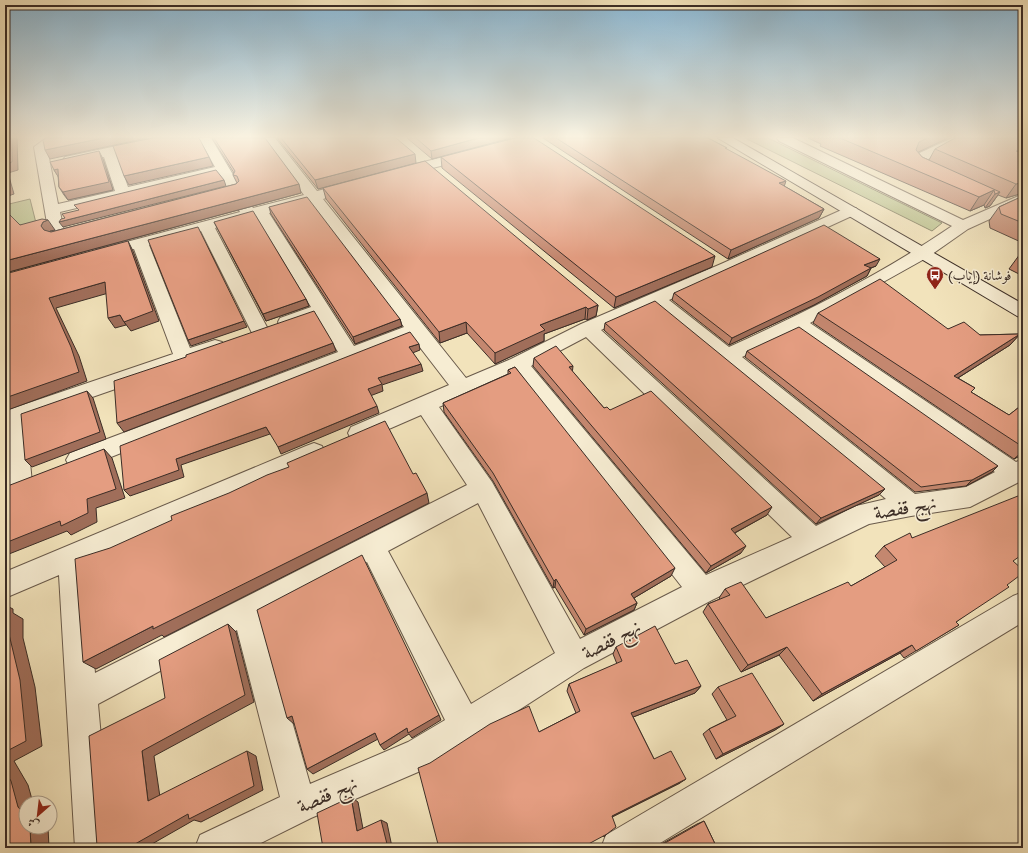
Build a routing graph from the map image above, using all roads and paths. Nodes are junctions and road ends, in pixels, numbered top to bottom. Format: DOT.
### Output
graph roads {
  1 [pos="46,178"];
  2 [pos="118,178"];
  3 [pos="186,178"];
  4 [pos="228,178"];
  5 [pos="300,178"];
  6 [pos="792,178"];
  7 [pos="864,178"];
  8 [pos="944,178"];
  9 [pos="949,180"];
  10 [pos="367,182"];
  11 [pos="234,189"];
  12 [pos="123,193"];
  13 [pos="219,193"];
  14 [pos="314,196"];
  15 [pos="1023,198"];
  16 [pos="52,210"];
  17 [pos="254,212"];
  18 [pos="851,212"];
  19 [pos="206,226"];
  20 [pos="963,226"];
  21 [pos="72,231"];
  22 [pos="57,235"];
  23 [pos="140,243"];
  24 [pos="922,254"];
  25 [pos="86,258"];
  26 [pos="70,262"];
  27 [pos="657,299"];
  28 [pos="322,310"];
  29 [pos="1023,312"];
  30 [pos="797,323"];
  31 [pos="588,328"];
  32 [pos="416,329"];
  33 [pos="260,331"];
  34 [pos="350,354"];
  35 [pos="727,356"];
  36 [pos="184,357"];
  37 [pos="518,364"];
  38 [pos="462,388"];
  39 [pos="426,404"];
  40 [pos="10,417"];
  41 [pos="1019,471"];
  42 [pos="13,486"];
  43 [pos="483,489"];
  44 [pos="911,505"];
  45 [pos="813,540"];
  46 [pos="372,546"];
  47 [pos="71,557"];
  48 [pos="5,585"];
  49 [pos="702,591"];
  50 [pos="1023,606"];
  51 [pos="246,611"];
  52 [pos="574,658"];
  53 [pos="81,696"];
  54 [pos="465,726"];
  55 [pos="299,806"];
  56 [pos="93,848"];
  57 [pos="213,848"];
  58 [pos="619,848"];
  1 -- 16 [label="street"];
  2 -- 12 [label="street"];
  3 -- 12 [label="street"];
  4 -- 11 [label="street"];
  5 -- 14 [label="street"];
  6 -- 18 [label="street"];
  7 -- 20 [label="street"];
  8 -- 9 [label="street"];
  10 -- 14 [label="street"];
  11 -- 13 [label="street"];
  11 -- 17 [label="street"];
  12 -- 16 [label="street"];
  14 -- 17 [label="street"];
  14 -- 32 [label="street"];
  15 -- 20 [label="street"];
  16 -- 22 [label="street"];
  17 -- 19 [label="street"];
  17 -- 28 [label="street"];
  18 -- 24 [label="street"];
  18 -- 27 [label="street"];
  19 -- 23 [label="street"];
  19 -- 33 [label="street"];
  20 -- 24 [label="street"];
  21 -- 22 [label="street"];
  22 -- 26 [label="street"];
  23 -- 25 [label="street"];
  23 -- 36 [label="street"];
  24 -- 29 [label="street"];
  24 -- 30 [label="street"];
  27 -- 31 [label="street"];
  27 -- 35 [label="street"];
  28 -- 33 [label="street"];
  28 -- 34 [label="street"];
  30 -- 35 [label="street"];
  30 -- 41 [label="street"];
  31 -- 37 [label="street"];
  31 -- 45 [label="street"];
  32 -- 34 [label="street"];
  32 -- 38 [label="street"];
  33 -- 36 [label="street"];
  34 -- 42 [label="street"];
  35 -- 44 [label="street"];
  36 -- 40 [label="street"];
  37 -- 38 [label="street"];
  37 -- 49 [label="street"];
  38 -- 39 [label="street"];
  39 -- 43 [label="street"];
  39 -- 47 [label="street"];
  40 -- 42 [label="street"];
  41 -- 44 [label="street, نهج قفصة"];
  43 -- 46 [label="street"];
  43 -- 52 [label="street"];
  44 -- 45 [label="street, نهج قفصة"];
  45 -- 49 [label="street, نهج قفصة"];
  46 -- 51 [label="street"];
  46 -- 54 [label="street"];
  47 -- 48 [label="street"];
  47 -- 53 [label="street"];
  49 -- 52 [label="street, نهج قفصة"];
  50 -- 58 [label="street"];
  51 -- 53 [label="street"];
  51 -- 55 [label="street"];
  52 -- 54 [label="street, نهج قفصة"];
  53 -- 56 [label="street"];
  54 -- 55 [label="street, نهج قفصة"];
  55 -- 57 [label="street, نهج قفصة"];
}
